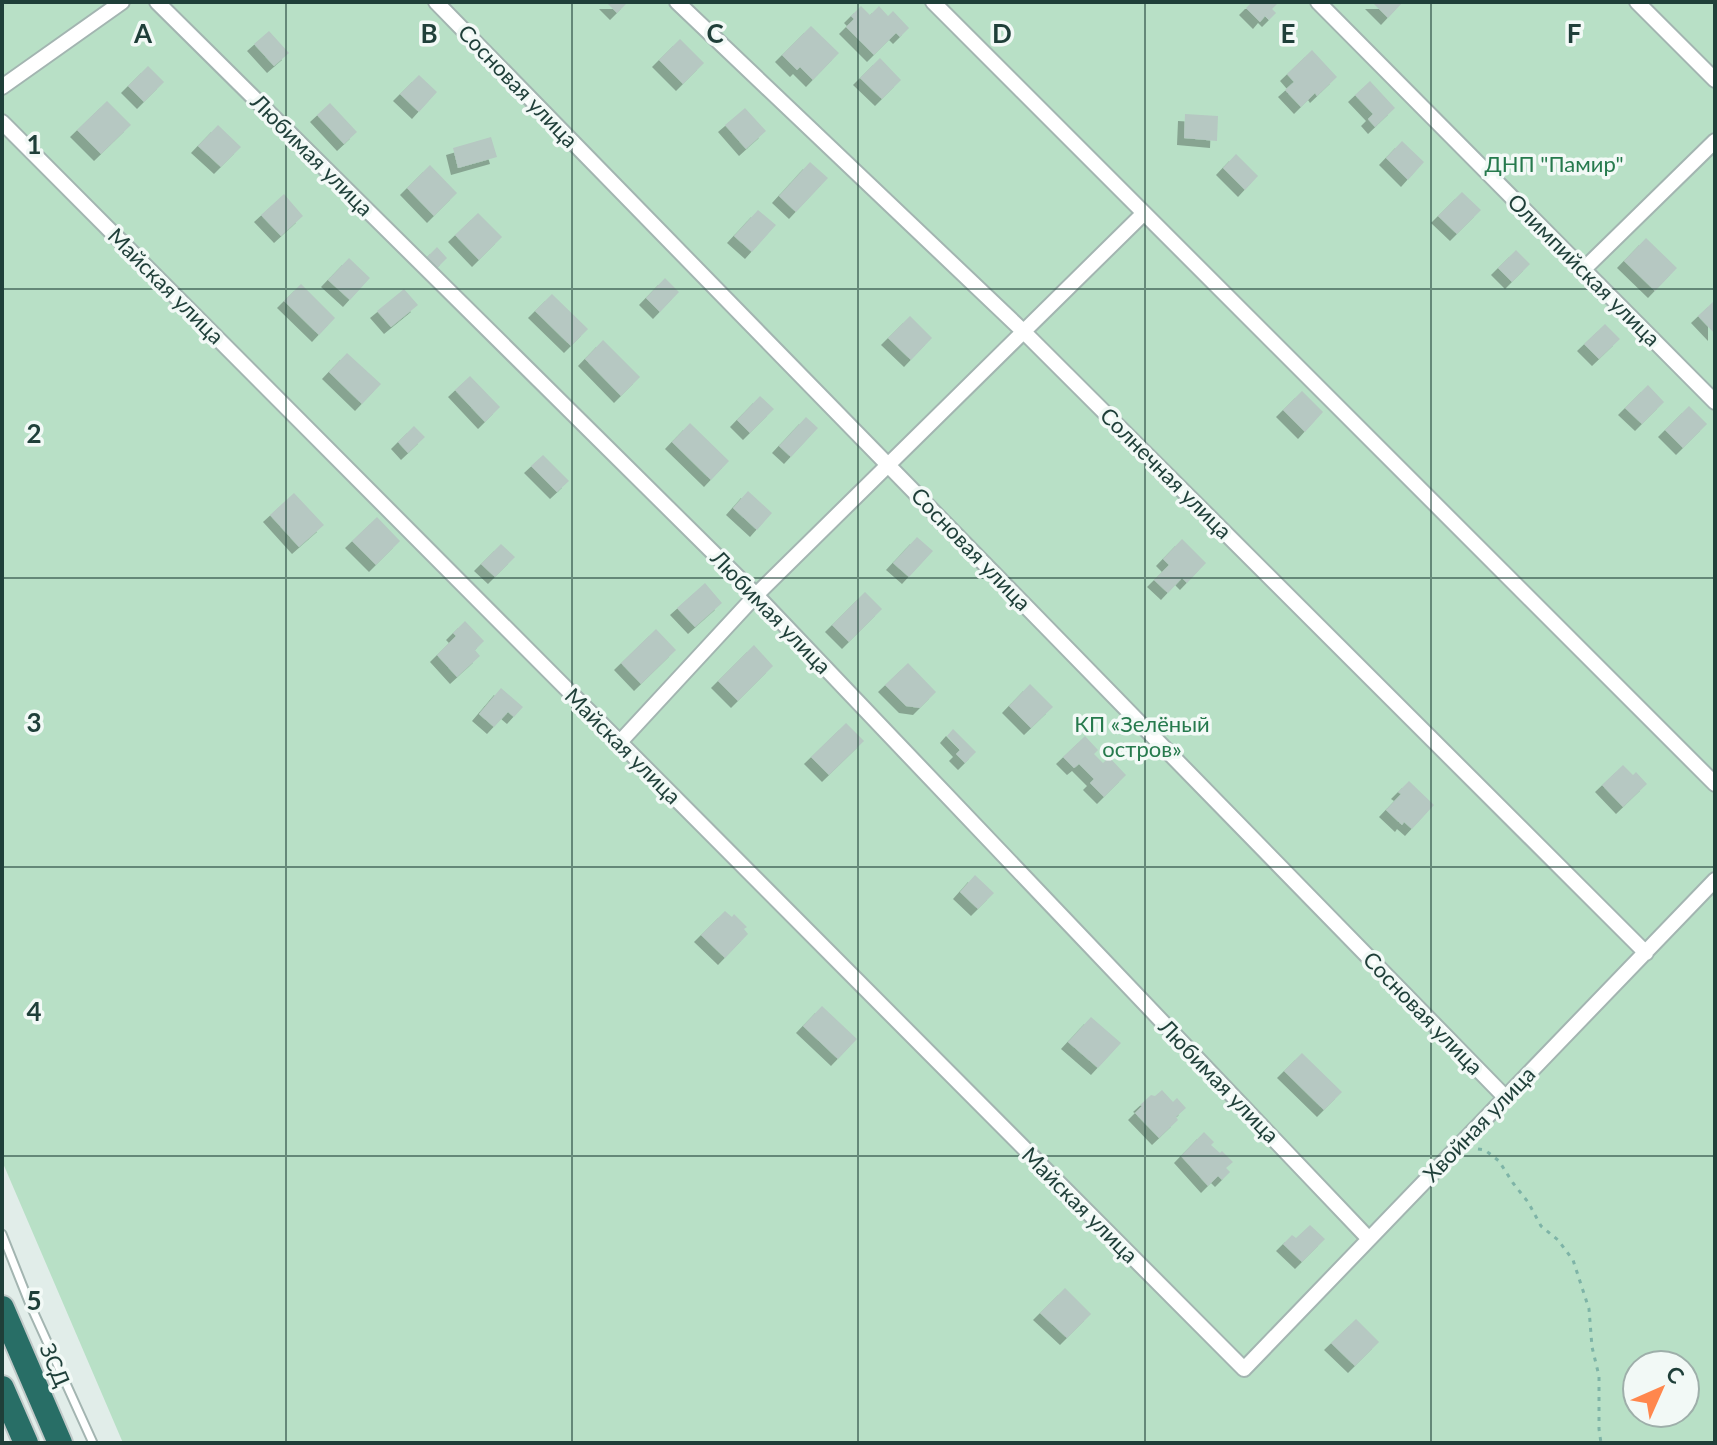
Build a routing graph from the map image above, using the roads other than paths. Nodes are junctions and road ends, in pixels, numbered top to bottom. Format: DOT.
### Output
graph roads {
  1 [pos="122,2"];
  2 [pos="157,2"];
  3 [pos="436,2"];
  4 [pos="677,2"];
  5 [pos="933,2"];
  6 [pos="1318,2"];
  7 [pos="1637,2"];
  8 [pos="1715,80"];
  9 [pos="2,87"];
  10 [pos="2,122"];
  11 [pos="1715,141"];
  12 [pos="1144,213"];
  13 [pos="1583,270"];
  14 [pos="1023,331"];
  15 [pos="1715,402"];
  16 [pos="887,464"];
  17 [pos="756,595"];
  18 [pos="620,742"];
  19 [pos="1715,784"];
  20 [pos="1715,880"];
  21 [pos="1646,953"];
  22 [pos="1505,1097"];
  23 [pos="2,1234"];
  24 [pos="1369,1239"];
  25 [pos="2,1308"];
  26 [pos="1244,1369"];
  27 [pos="2,1388"];
  28 [pos="26,1443"];
  29 [pos="60,1443"];
  30 [pos="93,1443"];
  1 -- 9 [label="street"];
  2 -- 17 [label="street, Любимая улица"];
  3 -- 16 [label="street, Сосновая улица"];
  4 -- 14 [label="street, Солнечная улица"];
  5 -- 12 [label="street"];
  6 -- 13 [label="street, Олимпийская улица"];
  7 -- 8 [label="street"];
  10 -- 18 [label="street, Майская улица"];
  11 -- 13 [label="street"];
  12 -- 14 [label="street"];
  12 -- 19 [label="street"];
  13 -- 15 [label="street, Олимпийская улица"];
  14 -- 16 [label="street"];
  14 -- 21 [label="street, Солнечная улица"];
  16 -- 17 [label="street"];
  16 -- 22 [label="street, Сосновая улица"];
  17 -- 18 [label="street"];
  17 -- 24 [label="street, Любимая улица"];
  18 -- 26 [label="street, Майская улица"];
  20 -- 21 [label="street, Хвойная улица"];
  21 -- 22 [label="street, Хвойная улица"];
  22 -- 24 [label="street, Хвойная улица"];
  23 -- 30 [label="lane"];
  24 -- 26 [label="street, Хвойная улица"];
  25 -- 29 [label="highway, ЗСД"];
  27 -- 28 [label="highway"];
}
